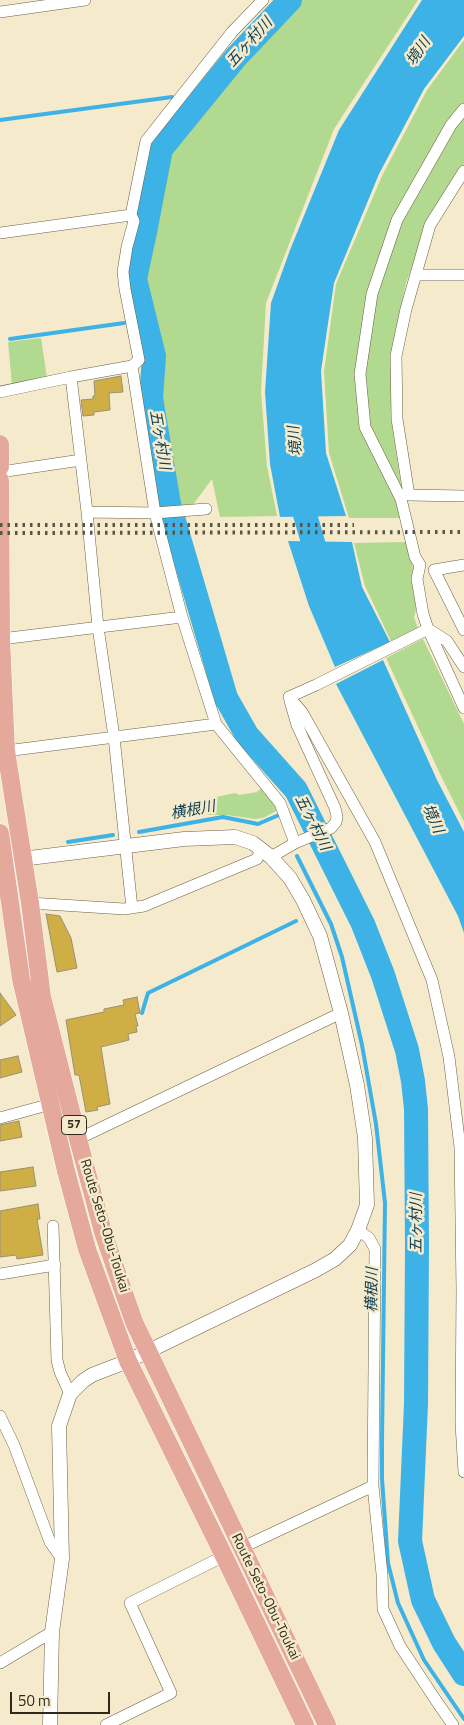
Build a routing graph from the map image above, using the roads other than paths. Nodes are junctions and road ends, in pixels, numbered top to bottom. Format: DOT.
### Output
graph roads {
  1 [pos="85,0"];
  2 [pos="263,0"];
  3 [pos="0,12"];
  4 [pos="464,109"];
  5 [pos="464,171"];
  6 [pos="131,214"];
  7 [pos="0,234"];
  8 [pos="417,275"];
  9 [pos="464,276"];
  10 [pos="132,366"];
  11 [pos="71,377"];
  12 [pos="0,392"];
  13 [pos="0,444"];
  14 [pos="81,460"];
  15 [pos="0,467"];
  16 [pos="0,472"];
  17 [pos="0,480"];
  18 [pos="464,496"];
  19 [pos="405,497"];
  20 [pos="206,508"];
  21 [pos="87,512"];
  22 [pos="156,513"];
  23 [pos="420,565"];
  24 [pos="464,565"];
  25 [pos="434,570"];
  26 [pos="182,617"];
  27 [pos="98,627"];
  28 [pos="428,630"];
  29 [pos="464,630"];
  30 [pos="1,639"];
  31 [pos="464,667"];
  32 [pos="289,696"];
  33 [pos="464,708"];
  34 [pos="216,724"];
  35 [pos="114,737"];
  36 [pos="6,751"];
  37 [pos="0,833"];
  38 [pos="298,842"];
  39 [pos="125,845"];
  40 [pos="266,853"];
  41 [pos="23,859"];
  42 [pos="2,862"];
  43 [pos="30,904"];
  44 [pos="132,908"];
  45 [pos="341,1013"];
  46 [pos="51,1104"];
  47 [pos="0,1118"];
  48 [pos="78,1139"];
  49 [pos="53,1226"];
  50 [pos="358,1230"];
  51 [pos="55,1265"];
  52 [pos="0,1274"];
  53 [pos="148,1350"];
  54 [pos="128,1361"];
  55 [pos="70,1394"];
  56 [pos="0,1416"];
  57 [pos="464,1472"];
  58 [pos="373,1486"];
  59 [pos="241,1548"];
  60 [pos="224,1556"];
  61 [pos="62,1559"];
  62 [pos="52,1632"];
  63 [pos="0,1663"];
  64 [pos="50,1725"];
  65 [pos="106,1725"];
  66 [pos="305,1725"];
  67 [pos="327,1725"];
  68 [pos="453,1725"];
  1 -- 3 [label="street"];
  2 -- 6 [label="street"];
  4 -- 19 [label="street"];
  5 -- 8 [label="street"];
  6 -- 7 [label="street"];
  6 -- 10 [label="street"];
  8 -- 9 [label="street"];
  8 -- 19 [label="street"];
  10 -- 11 [label="street"];
  10 -- 22 [label="street"];
  11 -- 12 [label="street"];
  11 -- 14 [label="street"];
  13 -- 15 [label="main road"];
  14 -- 16 [label="street"];
  14 -- 21 [label="street"];
  17 -- 30 [label="main road, Route Seto-Obu-Toukai / 57"];
  18 -- 19 [label="street"];
  19 -- 23 [label="street"];
  20 -- 22 [label="street"];
  21 -- 22 [label="street"];
  21 -- 27 [label="street"];
  22 -- 26 [label="street"];
  23 -- 25 [label="street"];
  23 -- 28 [label="street"];
  24 -- 25 [label="street"];
  25 -- 29 [label="street"];
  26 -- 27 [label="street"];
  26 -- 34 [label="street"];
  27 -- 30 [label="street"];
  27 -- 35 [label="street"];
  28 -- 31 [label="street"];
  28 -- 32 [label="street"];
  28 -- 33 [label="street"];
  30 -- 36 [label="main road, Route Seto-Obu-Toukai / 57"];
  32 -- 38 [label="street"];
  32 -- 57 [label="street"];
  34 -- 35 [label="street"];
  34 -- 38 [label="street"];
  35 -- 36 [label="street"];
  35 -- 39 [label="street"];
  36 -- 41 [label="main road, Route Seto-Obu-Toukai / 57"];
  37 -- 42 [label="main road, Route Seto-Obu-Toukai / 57"];
  38 -- 40 [label="street"];
  39 -- 40 [label="street"];
  39 -- 41 [label="street"];
  39 -- 44 [label="street"];
  40 -- 44 [label="street"];
  40 -- 45 [label="street"];
  41 -- 42 [label="street"];
  41 -- 43 [label="main road, Route Seto-Obu-Toukai / 57"];
  42 -- 46 [label="main road, Route Seto-Obu-Toukai / 57"];
  43 -- 44 [label="street"];
  43 -- 48 [label="main road, Route Seto-Obu-Toukai / 57"];
  45 -- 48 [label="street"];
  45 -- 50 [label="street"];
  46 -- 47 [label="street"];
  46 -- 54 [label="main road, Route Seto-Obu-Toukai / 57"];
  48 -- 53 [label="main road, Route Seto-Obu-Toukai / 57"];
  49 -- 51 [label="street"];
  50 -- 53 [label="street"];
  50 -- 58 [label="street"];
  51 -- 52 [label="street"];
  51 -- 55 [label="street"];
  53 -- 54 [label="street"];
  53 -- 59 [label="main road, Route Seto-Obu-Toukai / 57"];
  54 -- 55 [label="street"];
  54 -- 60 [label="main road, Route Seto-Obu-Toukai / 57"];
  55 -- 61 [label="street"];
  56 -- 61 [label="street"];
  58 -- 59 [label="street"];
  58 -- 68 [label="street"];
  59 -- 67 [label="main road, Route Seto-Obu-Toukai / 57"];
  60 -- 65 [label="street"];
  60 -- 66 [label="main road, Route Seto-Obu-Toukai / 57"];
  61 -- 62 [label="street"];
  62 -- 63 [label="street"];
  62 -- 64 [label="street"];
}
